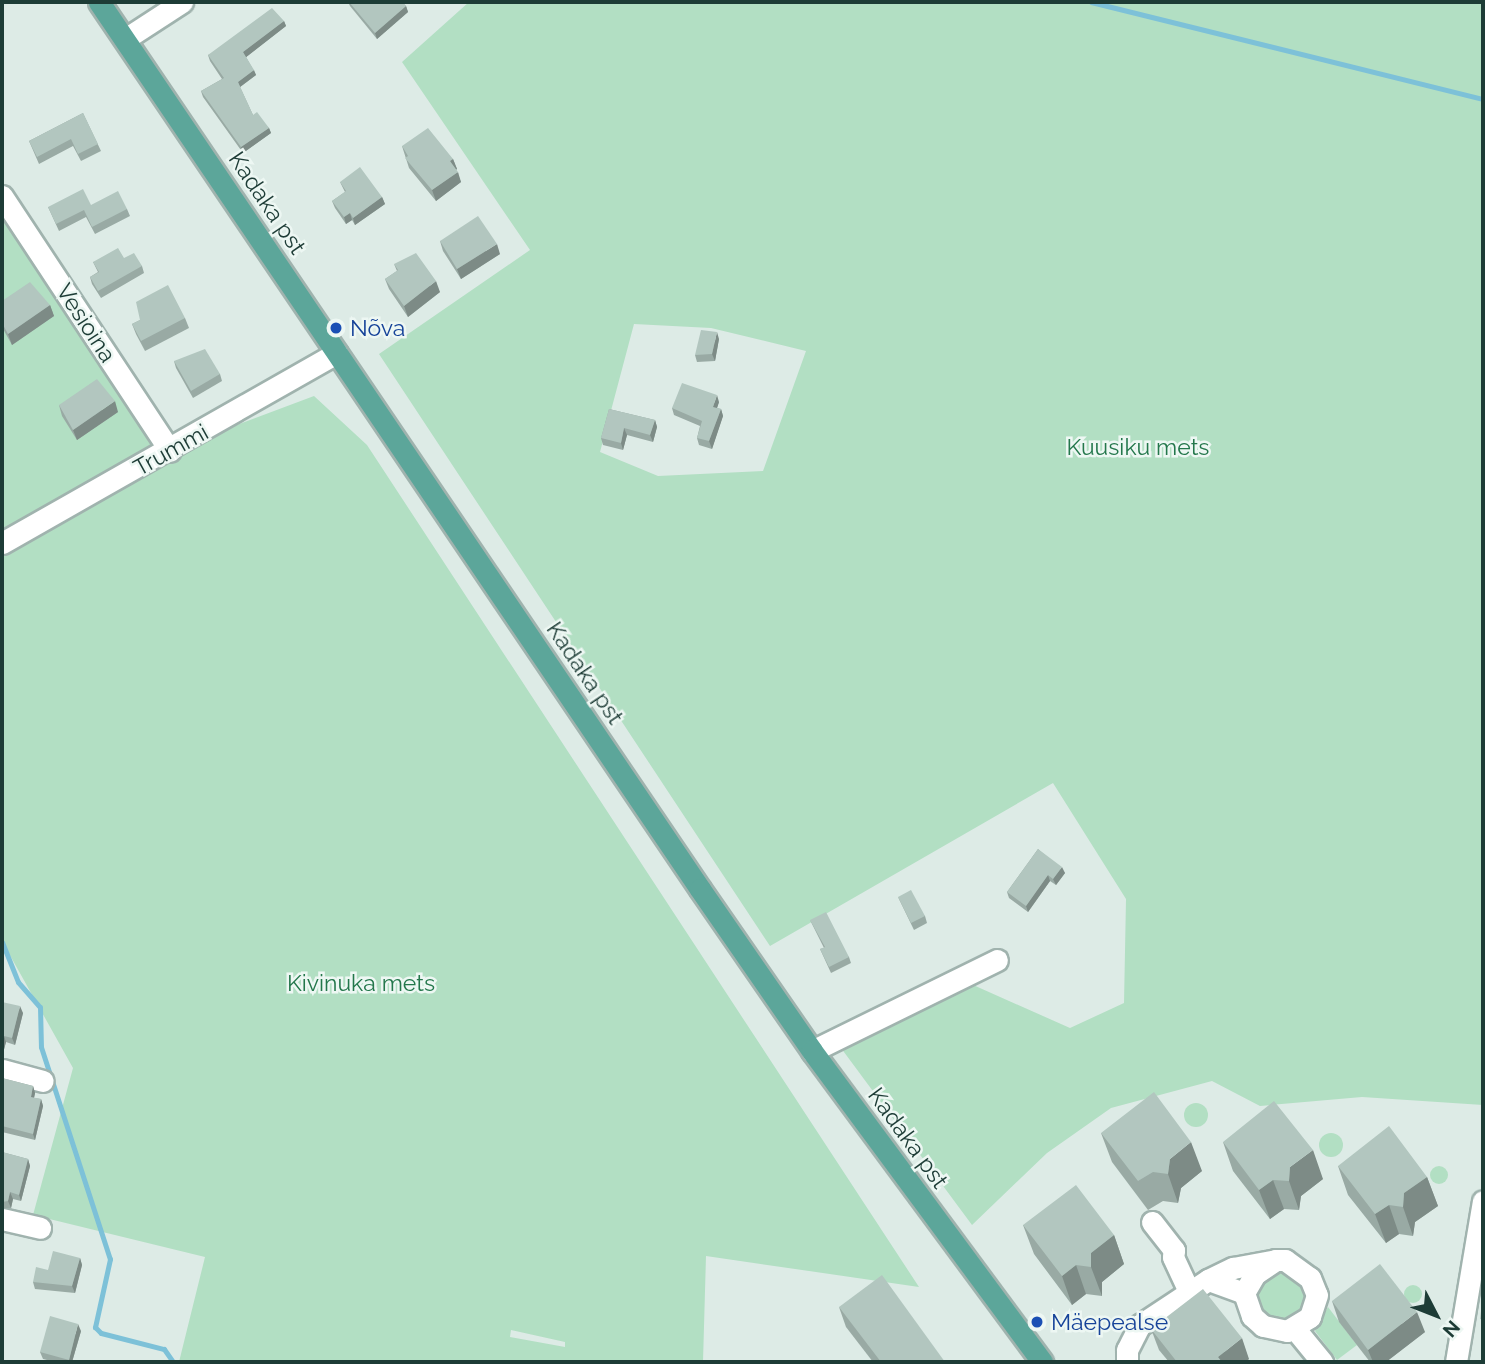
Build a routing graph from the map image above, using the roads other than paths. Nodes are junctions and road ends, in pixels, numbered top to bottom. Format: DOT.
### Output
graph roads {
  1 [pos="99,2"];
  2 [pos="182,2"];
  3 [pos="125,39"];
  4 [pos="2,196"];
  5 [pos="337,353"];
  6 [pos="170,451"];
  7 [pos="2,542"];
  8 [pos="997,960"];
  9 [pos="812,1051"];
  10 [pos="2,1070"];
  11 [pos="43,1080"];
  12 [pos="1483,1202"];
  13 [pos="2,1219"];
  14 [pos="1152,1222"];
  15 [pos="40,1228"];
  16 [pos="1276,1260"];
  17 [pos="1198,1284"];
  18 [pos="1244,1293"];
  19 [pos="1295,1329"];
  20 [pos="1042,1362"];
  21 [pos="1127,1362"];
  22 [pos="1321,1362"];
  23 [pos="1456,1362"];
  1 -- 3 [label="main road, Kadaka pst"];
  2 -- 3 [label="street"];
  3 -- 5 [label="main road, Kadaka pst"];
  4 -- 6 [label="street, Vesioina"];
  5 -- 6 [label="street, Trummi"];
  5 -- 9 [label="main road, Kadaka pst"];
  6 -- 7 [label="street, Trummi"];
  8 -- 9 [label="street"];
  9 -- 20 [label="main road, Kadaka pst"];
  10 -- 11 [label="street"];
  12 -- 23 [label="street"];
  13 -- 15 [label="street"];
  14 -- 17 [label="street"];
  16 -- 17 [label="street"];
  16 -- 18 [label="street"];
  16 -- 19 [label="street"];
  17 -- 18 [label="street"];
  17 -- 21 [label="street"];
  18 -- 19 [label="street"];
  19 -- 22 [label="street"];
}
